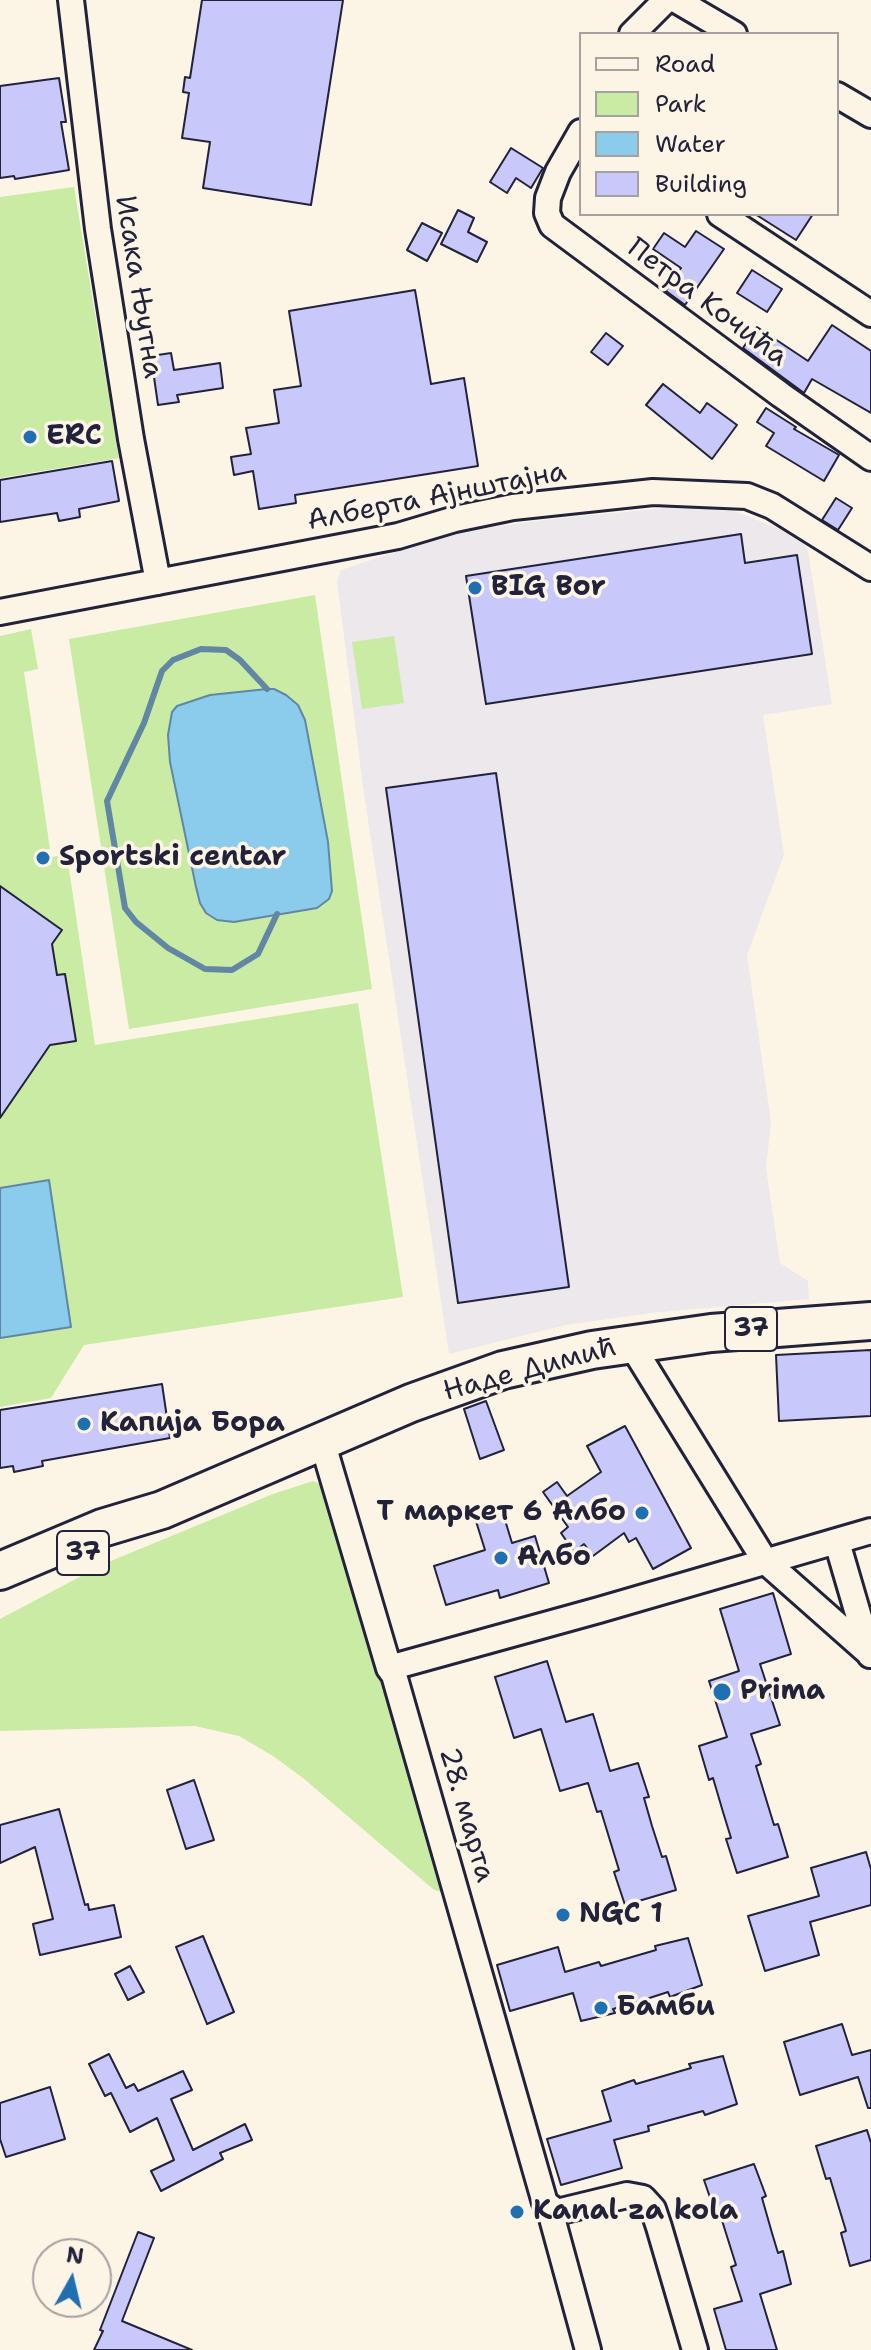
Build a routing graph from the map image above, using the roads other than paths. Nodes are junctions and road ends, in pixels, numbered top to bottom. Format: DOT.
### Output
graph roads {
  1 [pos="71,0"];
  2 [pos="666,0"];
  3 [pos="676,0"];
  4 [pos="634,32"];
  5 [pos="731,32"];
  6 [pos="839,96"];
  7 [pos="871,115"];
  8 [pos="579,135"];
  9 [pos="723,216"];
  10 [pos="871,314"];
  11 [pos="871,458"];
  12 [pos="871,568"];
  13 [pos="158,582"];
  14 [pos="0,612"];
  15 [pos="871,1321"];
  16 [pos="631,1344"];
  17 [pos="322,1441"];
  18 [pos="162,1510"];
  19 [pos="871,1531"];
  20 [pos="837,1542"];
  21 [pos="765,1561"];
  22 [pos="0,1571"];
  23 [pos="0,1592"];
  24 [pos="870,1656"];
  25 [pos="389,1668"];
  26 [pos="549,2207"];
  27 [pos="588,2350"];
  28 [pos="695,2350"];
  1 -- 13 [label="street, Исака Њутна"];
  2 -- 4 [label="street"];
  3 -- 5 [label="street"];
  6 -- 7 [label="street"];
  8 -- 11 [label="street, Петра Кочића"];
  9 -- 10 [label="street"];
  12 -- 13 [label="street, Алберта Ајнштајна"];
  13 -- 14 [label="street, Алберта Ајнштајна"];
  15 -- 16 [label="main road, Наде Димић / 37"];
  16 -- 17 [label="main road, Наде Димић / 37"];
  16 -- 21 [label="street"];
  17 -- 18 [label="main road, Наде Димић / 37"];
  17 -- 25 [label="street, 28. марта"];
  18 -- 22 [label="main road, 37"];
  18 -- 23 [label="main road, 37"];
  19 -- 20 [label="street"];
  20 -- 21 [label="street"];
  20 -- 24 [label="street"];
  21 -- 24 [label="street"];
  21 -- 25 [label="street"];
  25 -- 26 [label="street, 28. марта"];
  26 -- 27 [label="street, 28. марта"];
  26 -- 28 [label="street"];
}
